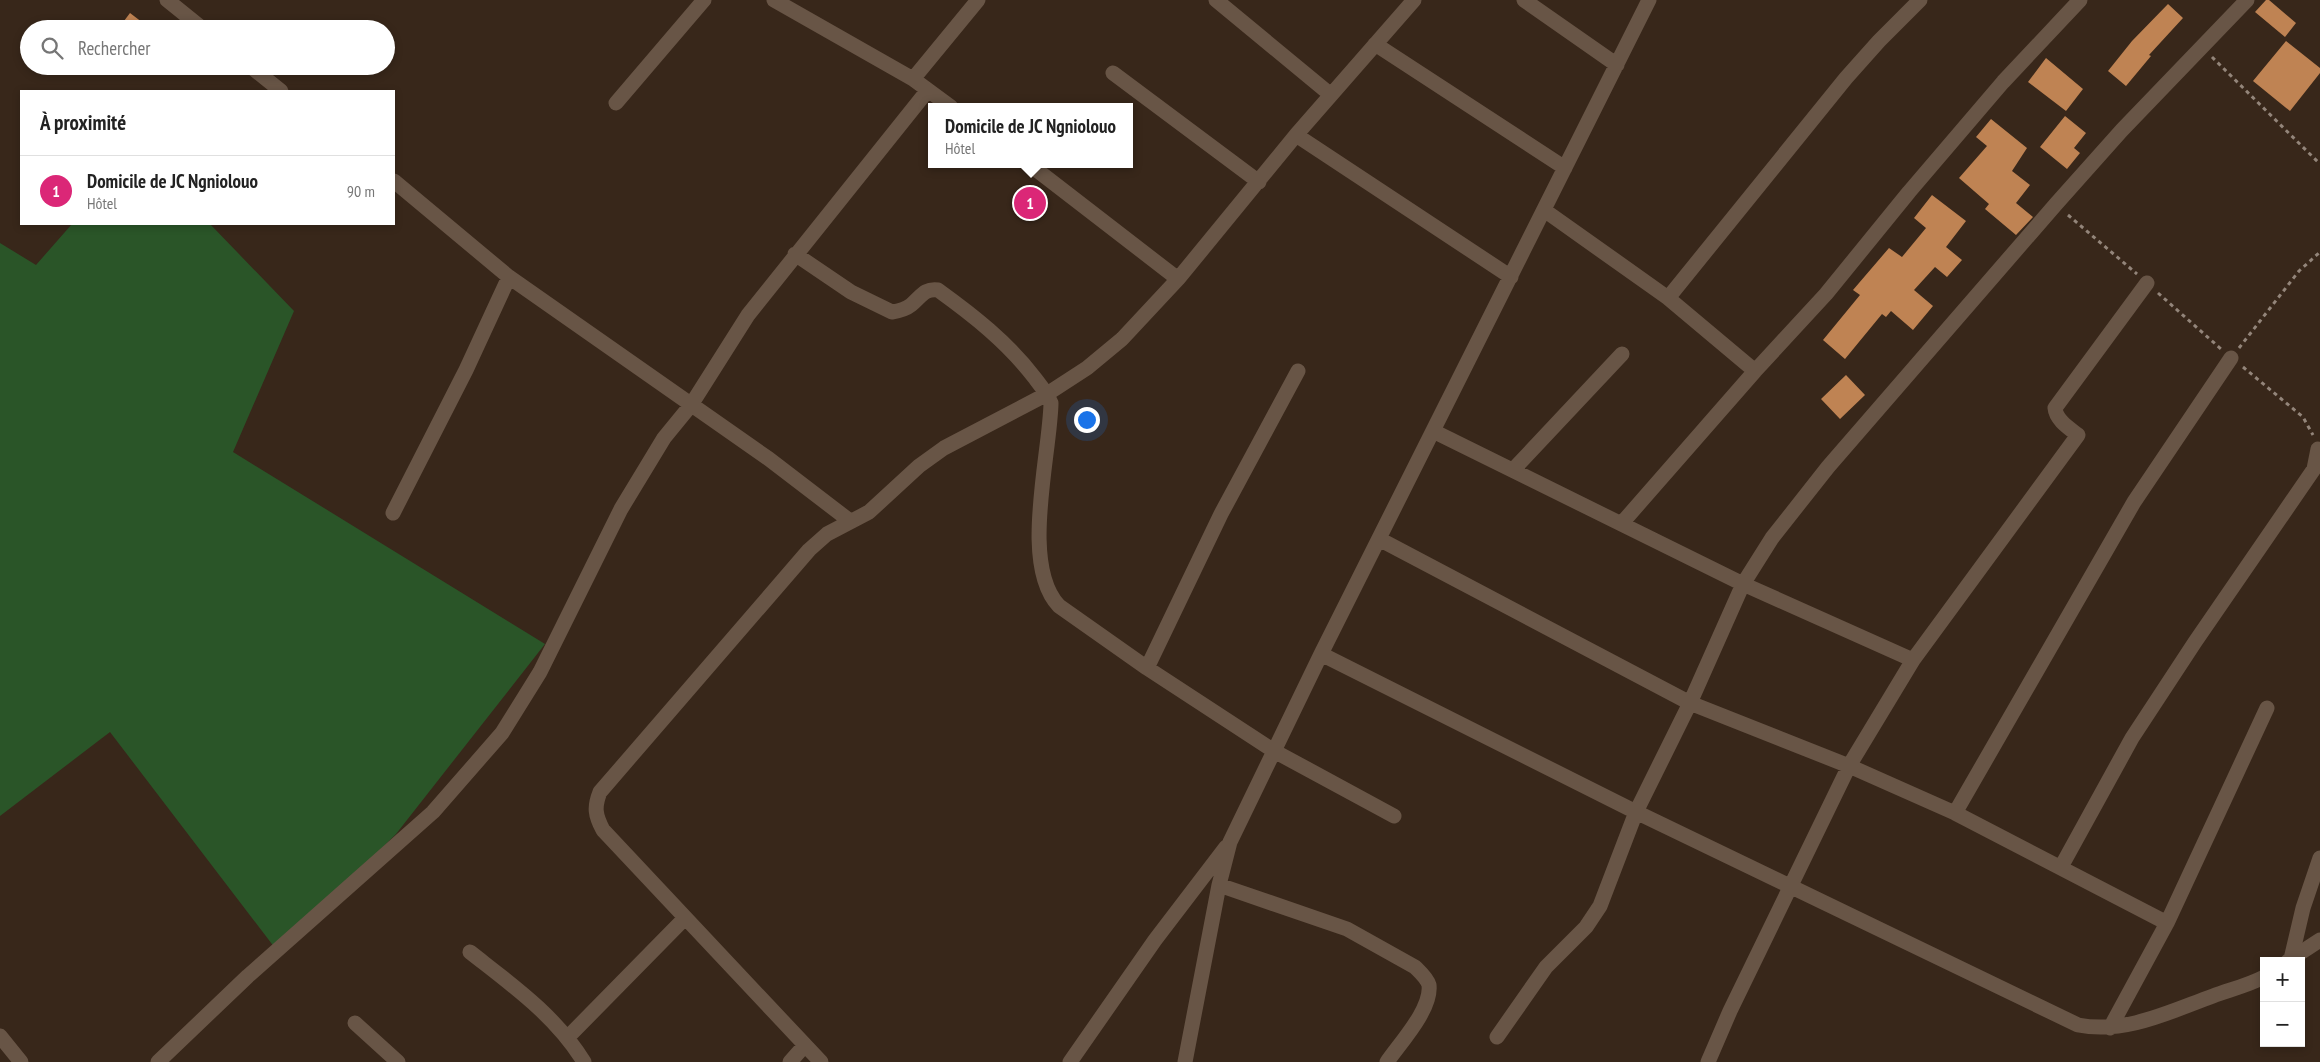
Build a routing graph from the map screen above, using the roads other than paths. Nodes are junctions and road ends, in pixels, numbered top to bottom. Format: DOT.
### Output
graph roads {
  1 [pos="167,0"];
  2 [pos="704,0"];
  3 [pos="774,0"];
  4 [pos="978,0"];
  5 [pos="1216,0"];
  6 [pos="1414,0"];
  7 [pos="1524,0"];
  8 [pos="1649,0"];
  9 [pos="1920,0"];
  10 [pos="2080,0"];
  11 [pos="2247,0"];
  12 [pos="192,20"];
  13 [pos="1375,44"];
  14 [pos="1617,65"];
  15 [pos="1113,73"];
  16 [pos="262,75"];
  17 [pos="913,79"];
  18 [pos="281,90"];
  19 [pos="928,90"];
  20 [pos="1331,94"];
  21 [pos="616,103"];
  22 [pos="946,103"];
  23 [pos="1296,135"];
  24 [pos="1034,168"];
  25 [pos="1565,168"];
  26 [pos="395,182"];
  27 [pos="1259,182"];
  28 [pos="1544,210"];
  29 [pos="795,254"];
  30 [pos="509,277"];
  31 [pos="1511,277"];
  32 [pos="1178,279"];
  33 [pos="2147,283"];
  34 [pos="1668,298"];
  35 [pos="1622,354"];
  36 [pos="2231,358"];
  37 [pos="1298,371"];
  38 [pos="1755,371"];
  39 [pos="1047,394"];
  40 [pos="691,405"];
  41 [pos="1433,431"];
  42 [pos="2318,449"];
  43 [pos="1513,470"];
  44 [pos="393,513"];
  45 [pos="850,521"];
  46 [pos="1622,523"];
  47 [pos="1379,539"];
  48 [pos="1743,584"];
  49 [pos="1321,654"];
  50 [pos="1913,660"];
  51 [pos="1147,668"];
  52 [pos="1690,703"];
  53 [pos="2267,708"];
  54 [pos="1274,751"];
  55 [pos="1849,766"];
  56 [pos="1636,812"];
  57 [pos="1955,813"];
  58 [pos="1394,816"];
  59 [pos="1230,842"];
  60 [pos="2320,858"];
  61 [pos="2061,867"];
  62 [pos="1219,884"];
  63 [pos="1791,885"];
  64 [pos="685,918"];
  65 [pos="2167,922"];
  66 [pos="2320,940"];
  67 [pos="470,952"];
  68 [pos="2291,957"];
  69 [pos="2294,957"];
  70 [pos="2260,978"];
  71 [pos="355,1023"];
  72 [pos="2110,1028"];
  73 [pos="0,1036"];
  74 [pos="568,1037"];
  75 [pos="1497,1037"];
  76 [pos="805,1045"];
  77 [pos="22,1062"];
  78 [pos="158,1062"];
  79 [pos="398,1062"];
  80 [pos="584,1062"];
  81 [pos="790,1062"];
  82 [pos="820,1062"];
  83 [pos="1070,1062"];
  84 [pos="1185,1062"];
  85 [pos="1387,1062"];
  86 [pos="1708,1062"];
  1 -- 12 [label="street"];
  2 -- 21 [label="street"];
  3 -- 17 [label="street"];
  4 -- 17 [label="street"];
  5 -- 20 [label="street"];
  6 -- 13 [label="street"];
  7 -- 14 [label="street"];
  8 -- 14 [label="street"];
  9 -- 34 [label="street"];
  10 -- 38 [label="street"];
  11 -- 48 [label="street"];
  13 -- 20 [label="street"];
  13 -- 25 [label="street"];
  14 -- 25 [label="street"];
  15 -- 27 [label="street"];
  16 -- 18 [label="street"];
  17 -- 19 [label="street"];
  19 -- 22 [label="street"];
  19 -- 29 [label="street"];
  20 -- 23 [label="street"];
  23 -- 27 [label="street"];
  23 -- 31 [label="street"];
  24 -- 32 [label="street"];
  25 -- 28 [label="street"];
  26 -- 30 [label="street"];
  27 -- 32 [label="street"];
  28 -- 31 [label="street"];
  28 -- 34 [label="street"];
  29 -- 39 [label="street"];
  29 -- 40 [label="street"];
  30 -- 40 [label="street"];
  30 -- 44 [label="street"];
  31 -- 41 [label="street"];
  32 -- 39 [label="street"];
  33 -- 50 [label="street"];
  34 -- 38 [label="street"];
  35 -- 43 [label="street"];
  36 -- 57 [label="street"];
  37 -- 51 [label="street"];
  38 -- 46 [label="street"];
  39 -- 45 [label="street"];
  39 -- 51 [label="street"];
  40 -- 45 [label="street"];
  40 -- 78 [label="street"];
  41 -- 43 [label="street"];
  41 -- 47 [label="street"];
  42 -- 61 [label="street"];
  43 -- 46 [label="street"];
  45 -- 64 [label="street"];
  46 -- 48 [label="street"];
  47 -- 49 [label="street"];
  47 -- 52 [label="street"];
  48 -- 50 [label="street"];
  48 -- 52 [label="street"];
  49 -- 54 [label="street"];
  49 -- 56 [label="street"];
  50 -- 55 [label="street"];
  51 -- 54 [label="street"];
  52 -- 55 [label="street"];
  52 -- 56 [label="street"];
  53 -- 65 [label="street"];
  54 -- 58 [label="street"];
  54 -- 59 [label="street"];
  55 -- 57 [label="street"];
  55 -- 63 [label="street"];
  56 -- 63 [label="street"];
  56 -- 75 [label="street"];
  57 -- 61 [label="street"];
  59 -- 62 [label="street"];
  59 -- 83 [label="street"];
  60 -- 68 [label="street"];
  61 -- 65 [label="street"];
  62 -- 84 [label="street"];
  62 -- 85 [label="street"];
  63 -- 72 [label="street"];
  63 -- 86 [label="street"];
  64 -- 74 [label="street"];
  64 -- 76 [label="street"];
  65 -- 72 [label="street"];
  66 -- 69 [label="street"];
  67 -- 74 [label="street"];
  70 -- 72 [label="street"];
  71 -- 79 [label="street"];
  73 -- 77 [label="street"];
  74 -- 80 [label="street"];
  76 -- 81 [label="street"];
  76 -- 82 [label="street"];
}
